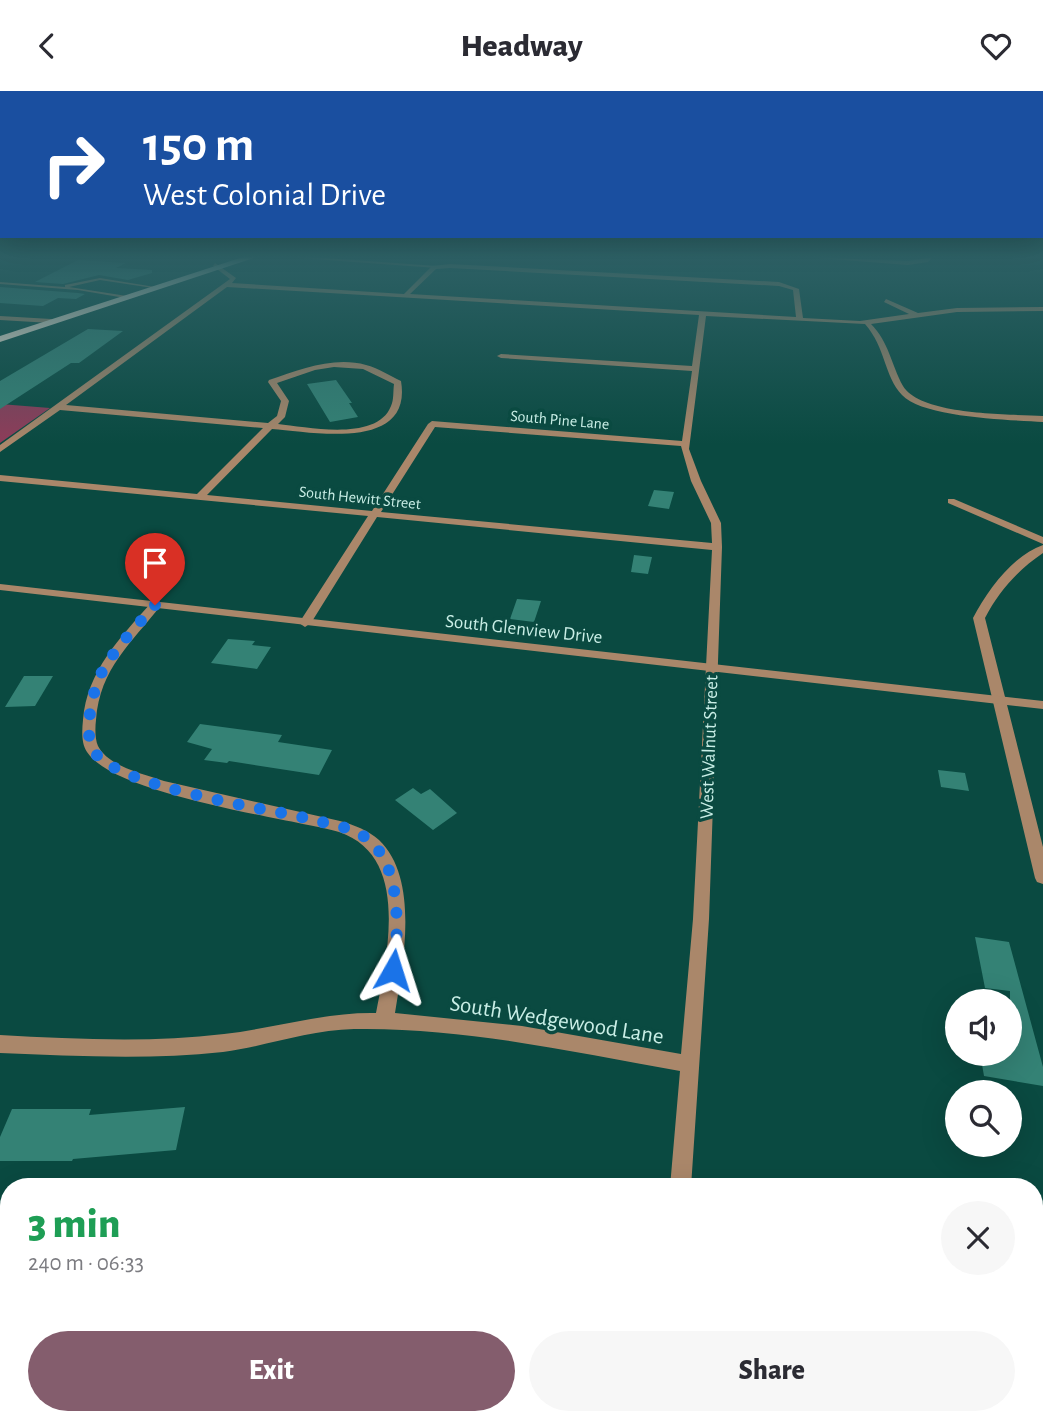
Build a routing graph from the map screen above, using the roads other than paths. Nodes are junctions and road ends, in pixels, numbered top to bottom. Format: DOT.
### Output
graph roads {
  1 [pos="20,319"];
  2 [pos="57,319"];
  3 [pos="179,319"];
  4 [pos="702,319"];
  5 [pos="786,319"];
  6 [pos="895,319"];
  7 [pos="800,320"];
  8 [pos="51,321"];
  9 [pos="867,323"];
  10 [pos="0,339"];
  11 [pos="501,356"];
  12 [pos="697,369"];
  13 [pos="59,407"];
  14 [pos="1043,419"];
  15 [pos="270,426"];
  16 [pos="685,444"];
  17 [pos="0,449"];
  18 [pos="0,478"];
  19 [pos="200,496"];
  20 [pos="951,501"];
  21 [pos="373,515"];
  22 [pos="1043,541"];
  23 [pos="718,547"];
  24 [pos="1043,548"];
  25 [pos="0,587"];
  26 [pos="155,605"];
  27 [pos="305,623"];
  28 [pos="711,667"];
  29 [pos="1001,700"];
  30 [pos="1043,705"];
  31 [pos="1043,878"];
  32 [pos="384,1022"];
  33 [pos="0,1044"];
  34 [pos="689,1064"];
  35 [pos="681,1178"];
  1 -- 8 [label="street"];
  2 -- 8 [label="highway"];
  3 -- 13 [label="street"];
  4 -- 12 [label="street, West Walnut Street"];
  5 -- 7 [label="street"];
  6 -- 9 [label="street"];
  7 -- 9 [label="street"];
  8 -- 10 [label="highway"];
  9 -- 14 [label="street"];
  11 -- 12 [label="street"];
  12 -- 16 [label="street, West Walnut Street"];
  13 -- 15 [label="street"];
  13 -- 17 [label="street"];
  15 -- 15 [label="street"];
  15 -- 19 [label="street"];
  16 -- 21 [label="street, South Pine Lane"];
  16 -- 23 [label="street, West Walnut Street"];
  18 -- 19 [label="street, South Hewitt Street"];
  19 -- 21 [label="street, South Hewitt Street"];
  20 -- 22 [label="street"];
  21 -- 23 [label="street, South Hewitt Street"];
  21 -- 27 [label="street"];
  23 -- 28 [label="street, West Walnut Street"];
  24 -- 29 [label="street"];
  25 -- 26 [label="street, South Glenview Drive"];
  26 -- 27 [label="street, South Glenview Drive"];
  26 -- 32 [label="street"];
  27 -- 28 [label="street, South Glenview Drive"];
  28 -- 29 [label="street, South Glenview Drive"];
  28 -- 34 [label="street, West Walnut Street"];
  29 -- 30 [label="street, South Glenview Drive"];
  29 -- 31 [label="street"];
  32 -- 33 [label="street, South Wedgewood Lane"];
  32 -- 34 [label="street, South Wedgewood Lane"];
  34 -- 35 [label="street, West Walnut Street"];
}
